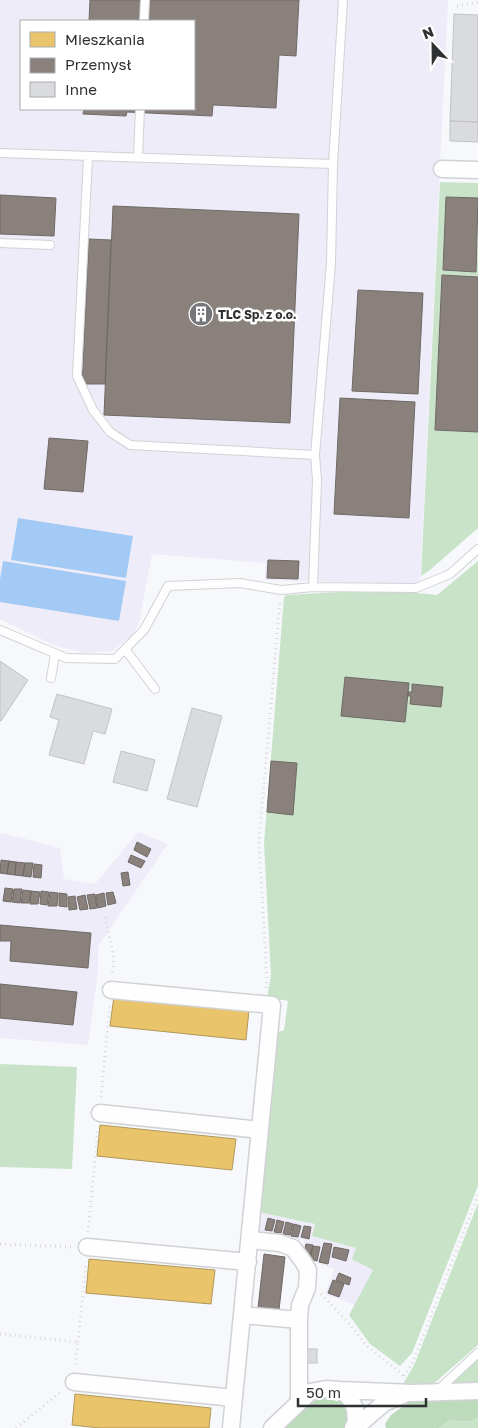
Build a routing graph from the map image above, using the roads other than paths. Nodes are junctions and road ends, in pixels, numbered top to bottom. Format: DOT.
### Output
graph roads {
  1 [pos="145,0"];
  2 [pos="343,0"];
  3 [pos="144,20"];
  4 [pos="140,110"];
  5 [pos="0,154"];
  6 [pos="88,157"];
  7 [pos="138,157"];
  8 [pos="333,164"];
  9 [pos="442,170"];
  10 [pos="478,170"];
  11 [pos="0,243"];
  12 [pos="50,245"];
  13 [pos="315,455"];
  14 [pos="478,548"];
  15 [pos="313,588"];
  16 [pos="0,630"];
  17 [pos="125,649"];
  18 [pos="55,654"];
  19 [pos="50,678"];
  20 [pos="155,689"];
  21 [pos="111,990"];
  22 [pos="100,1113"];
  23 [pos="260,1130"];
  24 [pos="250,1240"];
  25 [pos="87,1248"];
  26 [pos="248,1262"];
  27 [pos="242,1316"];
  28 [pos="299,1320"];
  29 [pos="478,1353"];
  30 [pos="74,1382"];
  31 [pos="340,1390"];
  32 [pos="478,1391"];
  33 [pos="436,1392"];
  34 [pos="413,1393"];
  35 [pos="234,1398"];
  36 [pos="299,1402"];
  37 [pos="230,1428"];
  38 [pos="272,1428"];
  39 [pos="354,1428"];
  1 -- 3 [label="lane"];
  2 -- 8 [label="lane"];
  4 -- 7 [label="lane"];
  5 -- 6 [label="lane"];
  6 -- 7 [label="lane"];
  6 -- 13 [label="lane"];
  7 -- 8 [label="lane"];
  8 -- 13 [label="lane"];
  9 -- 10 [label="street"];
  11 -- 12 [label="lane"];
  13 -- 15 [label="lane"];
  14 -- 15 [label="lane"];
  15 -- 17 [label="lane"];
  16 -- 18 [label="lane"];
  17 -- 18 [label="lane"];
  17 -- 20 [label="lane"];
  18 -- 19 [label="lane"];
  21 -- 23 [label="street"];
  22 -- 23 [label="street"];
  23 -- 24 [label="street"];
  24 -- 26 [label="street"];
  24 -- 28 [label="street"];
  25 -- 26 [label="street"];
  26 -- 27 [label="street"];
  27 -- 28 [label="street"];
  27 -- 35 [label="street"];
  28 -- 36 [label="street"];
  29 -- 33 [label="lane"];
  30 -- 35 [label="street"];
  31 -- 34 [label="street"];
  31 -- 36 [label="street"];
  31 -- 39 [label="street"];
  32 -- 33 [label="street"];
  33 -- 34 [label="street"];
  34 -- 39 [label="street"];
  35 -- 37 [label="street"];
  36 -- 38 [label="street"];
}
